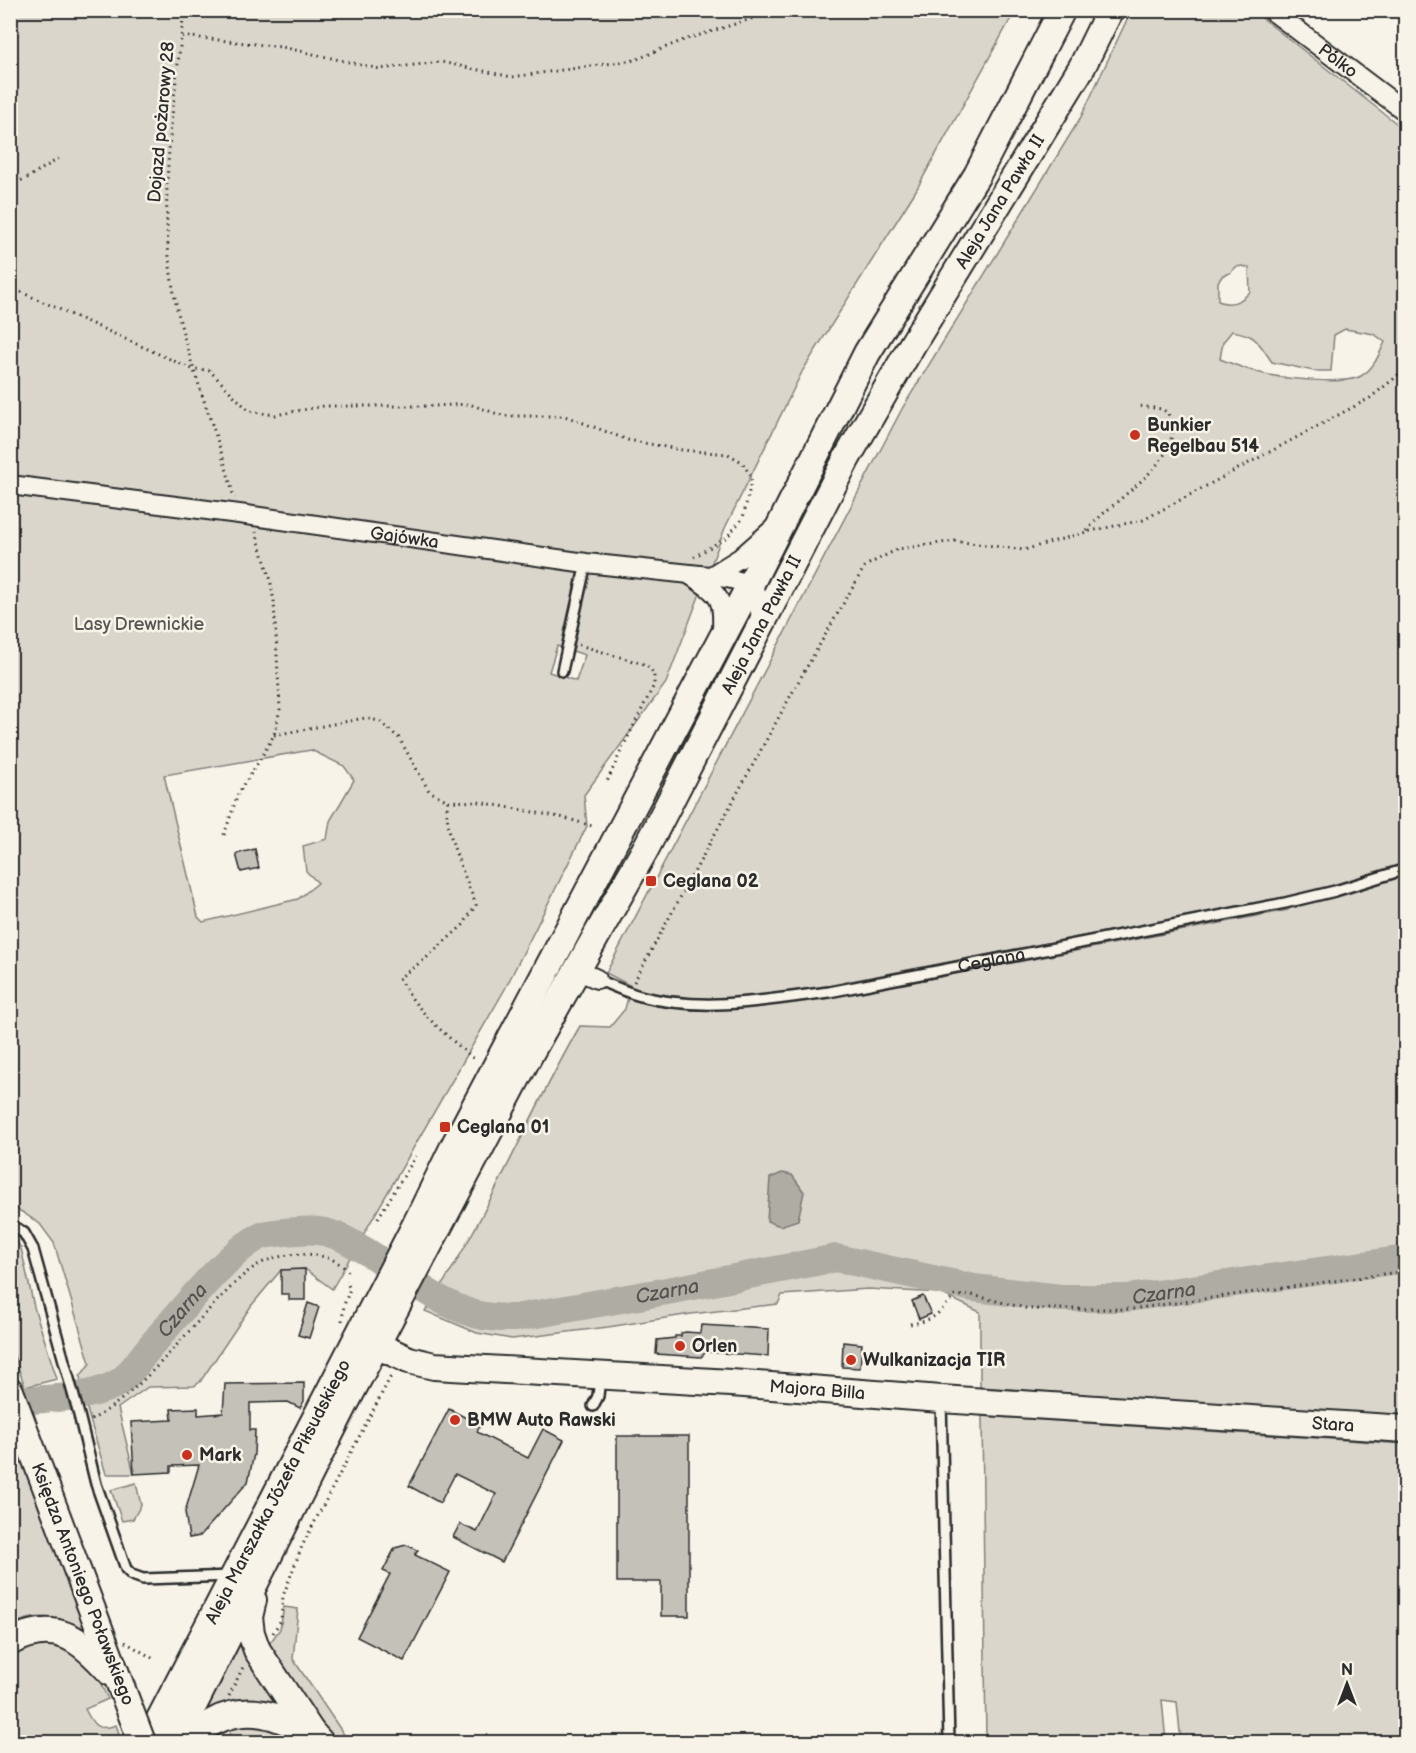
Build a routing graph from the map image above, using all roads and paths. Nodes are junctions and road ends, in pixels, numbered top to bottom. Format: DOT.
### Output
graph roads {
  1 [pos="184,10"];
  2 [pos="760,10"];
  3 [pos="1062,10"];
  4 [pos="1110,10"];
  5 [pos="1271,10"];
  6 [pos="182,36"];
  7 [pos="1406,112"];
  8 [pos="60,158"];
  9 [pos="10,185"];
  10 [pos="10,287"];
  11 [pos="1406,366"];
  12 [pos="192,369"];
  13 [pos="1138,406"];
  14 [pos="10,485"];
  15 [pos="244,515"];
  16 [pos="783,518"];
  17 [pos="1086,532"];
  18 [pos="586,563"];
  19 [pos="689,574"];
  20 [pos="711,576"];
  21 [pos="750,585"];
  22 [pos="759,629"];
  23 [pos="722,636"];
  24 [pos="568,642"];
  25 [pos="562,671"];
  26 [pos="274,735"];
  27 [pos="606,784"];
  28 [pos="448,801"];
  29 [pos="592,826"];
  30 [pos="224,835"];
  31 [pos="1406,869"];
  32 [pos="587,975"];
  33 [pos="628,993"];
  34 [pos="474,1059"];
  35 [pos="416,1156"];
  36 [pos="378,1218"];
  37 [pos="10,1224"];
  38 [pos="417,1245"];
  39 [pos="1406,1271"];
  40 [pos="349,1273"];
  41 [pos="392,1292"];
  42 [pos="910,1324"];
  43 [pos="376,1345"];
  44 [pos="395,1374"];
  45 [pos="600,1376"];
  46 [pos="10,1391"];
  47 [pos="941,1399"];
  48 [pos="593,1406"];
  49 [pos="1260,1421"];
  50 [pos="82,1427"];
  51 [pos="1406,1429"];
  52 [pos="245,1580"];
  53 [pos="268,1640"];
  54 [pos="124,1641"];
  55 [pos="10,1642"];
  56 [pos="248,1658"];
  57 [pos="154,1659"];
  58 [pos="120,1684"];
  59 [pos="226,1701"];
  60 [pos="315,1737"];
  61 [pos="142,1743"];
  62 [pos="148,1743"];
  63 [pos="175,1743"];
  64 [pos="188,1743"];
  65 [pos="949,1743"];
  1 -- 6 [label="path, Dojazd pożarowy 28"];
  2 -- 6 [label="path"];
  3 -- 16 [label="main road, Aleja Jana Pawła II"];
  4 -- 22 [label="main road, Aleja Jana Pawła II"];
  5 -- 7 [label="street, Pólko"];
  6 -- 12 [label="path, Dojazd pożarowy 28"];
  8 -- 9 [label="path"];
  10 -- 12 [label="path"];
  11 -- 17 [label="path"];
  12 -- 15 [label="path, Dojazd pożarowy 28"];
  12 -- 19 [label="path"];
  13 -- 17 [label="path"];
  14 -- 15 [label="street, Gajówka"];
  15 -- 18 [label="street, Gajówka"];
  15 -- 26 [label="path, Dojazd pożarowy 28"];
  16 -- 20 [label="street"];
  16 -- 21 [label="main road, Aleja Jana Pawła II"];
  17 -- 33 [label="path"];
  18 -- 19 [label="street, Gajówka"];
  18 -- 24 [label="lane"];
  19 -- 20 [label="street, Gajówka"];
  19 -- 23 [label="street"];
  20 -- 21 [label="street, Gajówka"];
  21 -- 22 [label="street"];
  21 -- 23 [label="main road, Aleja Jana Pawła II"];
  22 -- 32 [label="main road, Aleja Jana Pawła II"];
  23 -- 38 [label="main road, Aleja Jana Pawła II"];
  24 -- 25 [label="lane"];
  24 -- 27 [label="path"];
  26 -- 28 [label="path"];
  26 -- 30 [label="path, Dojazd pożarowy 28"];
  28 -- 29 [label="path"];
  28 -- 34 [label="path"];
  31 -- 33 [label="lane, Ceglana"];
  32 -- 33 [label="lane, Ceglana"];
  32 -- 38 [label="main road, Aleja Jana Pawła II"];
  35 -- 36 [label="path"];
  37 -- 50 [label="lane"];
  38 -- 41 [label="main road, Aleja Marszałka Józefa Piłsudskiego"];
  39 -- 42 [label="path"];
  40 -- 50 [label="path"];
  41 -- 43 [label="main road, Aleja Marszałka Józefa Piłsudskiego"];
  41 -- 52 [label="main road, Aleja Marszałka Józefa Piłsudskiego"];
  43 -- 45 [label="main road, Majora Billa"];
  43 -- 52 [label="main road, Aleja Marszałka Józefa Piłsudskiego"];
  44 -- 53 [label="path"];
  45 -- 47 [label="main road, Majora Billa"];
  45 -- 48 [label="lane"];
  46 -- 58 [label="main road, Księdza Antoniego Poławskiego"];
  47 -- 49 [label="main road, Majora Billa"];
  47 -- 65 [label="lane"];
  49 -- 51 [label="main road, Stara"];
  50 -- 52 [label="lane"];
  52 -- 60 [label="main road"];
  52 -- 62 [label="main road, Aleja Marszałka Józefa Piłsudskiego"];
  52 -- 63 [label="main road, Aleja Marszałka Józefa Piłsudskiego"];
  54 -- 57 [label="path"];
  55 -- 58 [label="main road"];
  56 -- 59 [label="path"];
  58 -- 61 [label="main road, Księdza Antoniego Poławskiego, bridge"];
  60 -- 64 [label="main road"];
}
